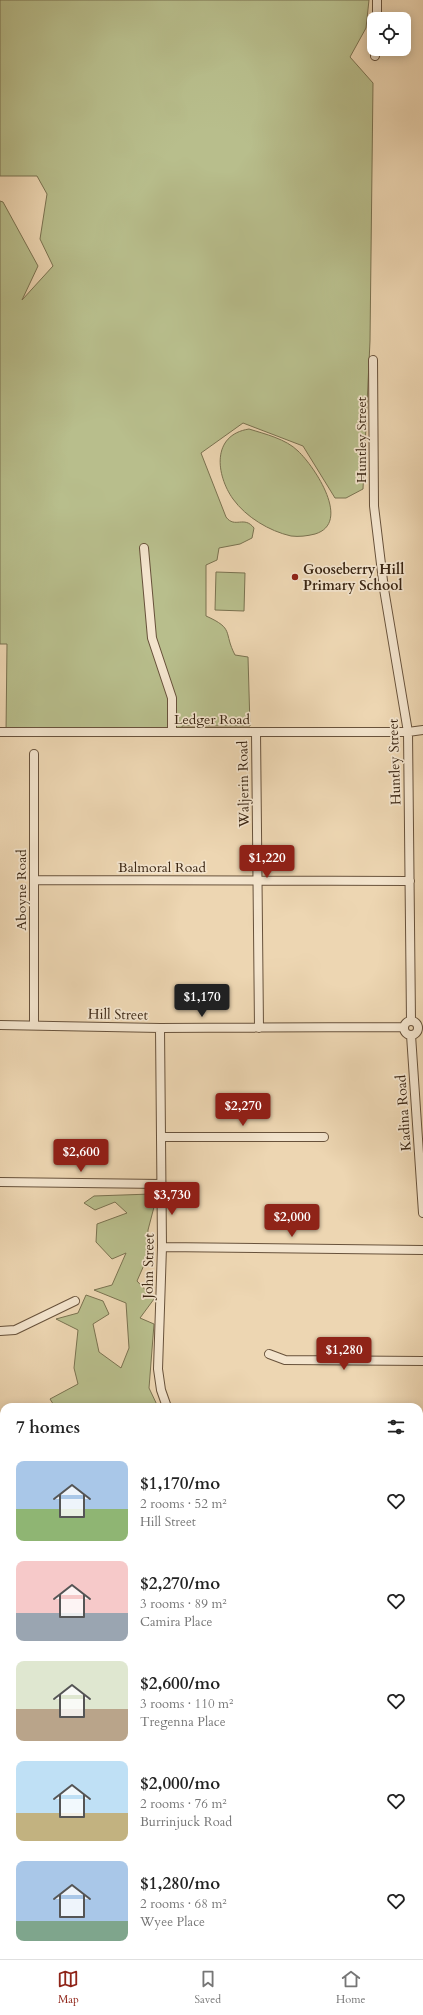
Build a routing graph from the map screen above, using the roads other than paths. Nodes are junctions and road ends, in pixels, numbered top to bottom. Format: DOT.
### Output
graph roads {
  1 [pos="377,0"];
  2 [pos="377,12"];
  3 [pos="373,360"];
  4 [pos="144,548"];
  5 [pos="423,730"];
  6 [pos="0,732"];
  7 [pos="172,732"];
  8 [pos="256,732"];
  9 [pos="408,732"];
  10 [pos="34,754"];
  11 [pos="34,880"];
  12 [pos="257,881"];
  13 [pos="410,881"];
  14 [pos="411,1021"];
  15 [pos="0,1025"];
  16 [pos="34,1025"];
  17 [pos="403,1027"];
  18 [pos="160,1028"];
  19 [pos="259,1028"];
  20 [pos="420,1028"];
  21 [pos="411,1035"];
  22 [pos="161,1137"];
  23 [pos="324,1137"];
  24 [pos="0,1182"];
  25 [pos="161,1184"];
  26 [pos="423,1213"];
  27 [pos="162,1247"];
  28 [pos="423,1250"];
  29 [pos="75,1301"];
  30 [pos="0,1331"];
  31 [pos="269,1354"];
  32 [pos="423,1361"];
  33 [pos="166,1403"];
  1 -- 2 [label="street"];
  3 -- 9 [label="street, Huntley Street"];
  4 -- 7 [label="street"];
  5 -- 9 [label="street, Ledger Road"];
  6 -- 7 [label="street, Ledger Road"];
  7 -- 8 [label="street, Ledger Road"];
  8 -- 9 [label="street, Ledger Road"];
  8 -- 12 [label="street, Waljerin Road"];
  9 -- 13 [label="street, Huntley Street"];
  10 -- 11 [label="street, Aboyne Road"];
  11 -- 12 [label="street, Balmoral Road"];
  11 -- 16 [label="street, Aboyne Road"];
  12 -- 13 [label="street, Balmoral Road"];
  12 -- 19 [label="street, Waljerin Road"];
  13 -- 14 [label="street, Huntley Street"];
  14 -- 17 [label="street"];
  14 -- 20 [label="street"];
  15 -- 16 [label="street, Hill Street"];
  16 -- 18 [label="street, Hill Street"];
  17 -- 19 [label="street, Hill Street"];
  17 -- 21 [label="street"];
  18 -- 19 [label="street, Hill Street"];
  18 -- 22 [label="street, John Street"];
  20 -- 21 [label="street"];
  21 -- 26 [label="street, Kadina Road"];
  22 -- 23 [label="street"];
  22 -- 25 [label="street, John Street"];
  24 -- 25 [label="street"];
  25 -- 27 [label="street, John Street"];
  27 -- 28 [label="street"];
  27 -- 33 [label="street, John Street"];
  29 -- 30 [label="street"];
  31 -- 32 [label="street"];
}
